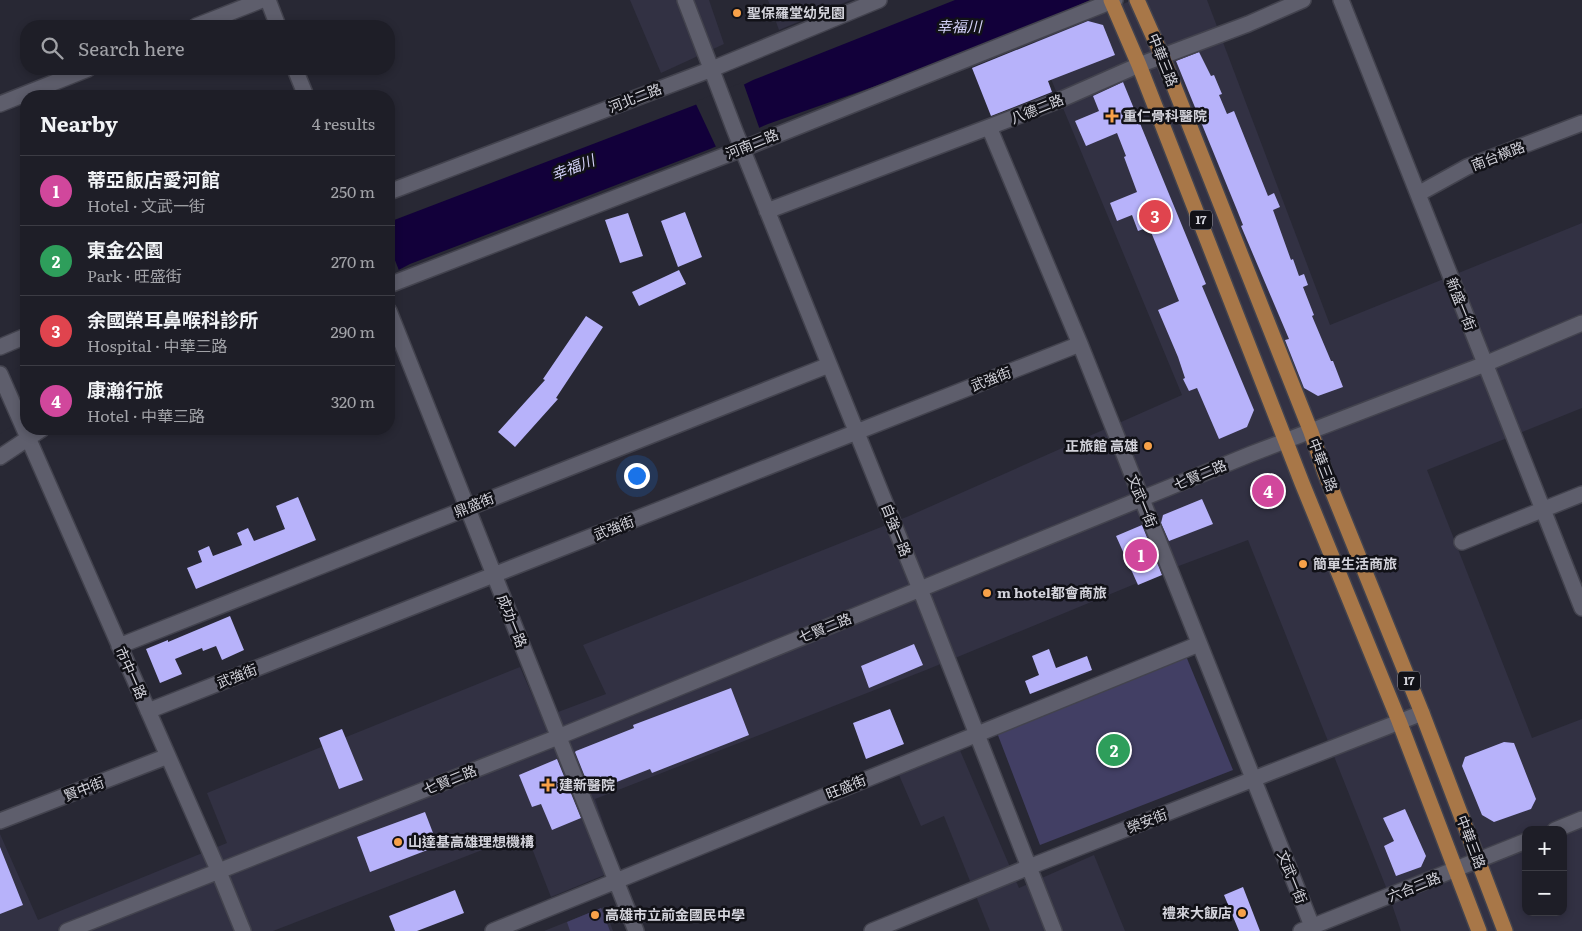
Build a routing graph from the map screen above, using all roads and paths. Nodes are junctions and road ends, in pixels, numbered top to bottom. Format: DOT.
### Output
graph roads {
  1 [pos="262,0"];
  2 [pos="268,0"];
  3 [pos="685,0"];
  4 [pos="880,0"];
  5 [pos="1113,0"];
  6 [pos="1137,0"];
  7 [pos="1304,0"];
  8 [pos="1341,0"];
  9 [pos="211,20"];
  10 [pos="276,20"];
  11 [pos="1162,56"];
  12 [pos="1139,65"];
  13 [pos="714,74"];
  14 [pos="73,75"];
  15 [pos="297,75"];
  16 [pos="35,90"];
  17 [pos="304,90"];
  18 [pos="20,96"];
  19 [pos="0,104"];
  20 [pos="1582,123"];
  21 [pos="989,128"];
  22 [pos="742,149"];
  23 [pos="395,190"];
  24 [pos="1418,194"];
  25 [pos="767,211"];
  26 [pos="395,283"];
  27 [pos="1582,323"];
  28 [pos="395,326"];
  29 [pos="20,339"];
  30 [pos="1080,344"];
  31 [pos="0,347"];
  32 [pos="829,364"];
  33 [pos="1485,364"];
  34 [pos="0,374"];
  35 [pos="20,420"];
  36 [pos="856,432"];
  37 [pos="1310,432"];
  38 [pos="27,435"];
  39 [pos="33,435"];
  40 [pos="28,438"];
  41 [pos="1286,441"];
  42 [pos="0,457"];
  43 [pos="1582,494"];
  44 [pos="1142,500"];
  45 [pos="467,508"];
  46 [pos="1543,509"];
  47 [pos="1462,542"];
  48 [pos="494,575"];
  49 [pos="920,589"];
  50 [pos="1582,608"];
  51 [pos="1199,644"];
  52 [pos="120,646"];
  53 [pos="148,711"];
  54 [pos="1422,713"];
  55 [pos="1399,721"];
  56 [pos="977,734"];
  57 [pos="558,737"];
  58 [pos="168,756"];
  59 [pos="1254,779"];
  60 [pos="1582,819"];
  61 [pos="0,821"];
  62 [pos="1565,826"];
  63 [pos="1522,843"];
  64 [pos="1478,860"];
  65 [pos="1029,867"];
  66 [pos="1455,870"];
  67 [pos="219,872"];
  68 [pos="616,881"];
  69 [pos="1309,930"];
  70 [pos="67,931"];
  71 [pos="243,931"];
  72 [pos="493,931"];
  73 [pos="636,931"];
  74 [pos="872,931"];
  75 [pos="1054,931"];
  76 [pos="1480,931"];
  77 [pos="1505,931"];
  1 -- 9 [label="street"];
  2 -- 10 [label="street"];
  3 -- 13 [label="street"];
  4 -- 13 [label="street, 河北二路"];
  5 -- 12 [label="main road, 中華三路 / 17"];
  5 -- 22 [label="street, 河南二路"];
  6 -- 11 [label="main road, 中華三路 / 17"];
  7 -- 11 [label="street, 八德二路"];
  8 -- 24 [label="street, 新盛一街"];
  11 -- 12 [label="street, 八德二路"];
  11 -- 37 [label="main road, 中華三路 / 17"];
  12 -- 21 [label="street, 八德二路"];
  12 -- 41 [label="main road, 中華三路 / 17"];
  13 -- 22 [label="street, 自強一路"];
  13 -- 23 [label="street, 河北二路"];
  14 -- 16 [label="street"];
  15 -- 17 [label="street"];
  18 -- 19 [label="street"];
  20 -- 24 [label="street, 南台橫路"];
  21 -- 25 [label="street, 八德二路"];
  21 -- 30 [label="street, 文武一街"];
  22 -- 25 [label="street, 自強一路"];
  22 -- 26 [label="street, 河南二路"];
  24 -- 33 [label="street, 新盛一街"];
  25 -- 32 [label="street, 自強一路"];
  27 -- 33 [label="street, 七賢二路"];
  28 -- 45 [label="street, 成功一路"];
  29 -- 31 [label="street"];
  30 -- 36 [label="street, 武強街"];
  30 -- 44 [label="street, 文武一街"];
  32 -- 36 [label="street, 自強一路"];
  32 -- 45 [label="street, 鼎盛街"];
  33 -- 37 [label="street, 七賢二路"];
  33 -- 46 [label="street, 新盛一街"];
  34 -- 35 [label="street, 市中一路"];
  36 -- 48 [label="street, 武強街"];
  36 -- 49 [label="street, 自強一路"];
  37 -- 41 [label="street, 七賢二路"];
  37 -- 54 [label="main road, 中華三路 / 17"];
  38 -- 40 [label="street, 市中一路"];
  39 -- 40 [label="street"];
  40 -- 42 [label="street"];
  40 -- 52 [label="street, 市中一路"];
  41 -- 44 [label="street, 七賢二路"];
  41 -- 55 [label="main road, 中華三路 / 17"];
  43 -- 46 [label="street"];
  44 -- 49 [label="street, 七賢二路"];
  44 -- 51 [label="street, 文武一街"];
  45 -- 48 [label="street, 成功一路"];
  45 -- 52 [label="street, 鼎盛街"];
  46 -- 47 [label="street"];
  46 -- 50 [label="street, 新盛一街"];
  48 -- 53 [label="street, 武強街"];
  48 -- 57 [label="street, 成功一路"];
  49 -- 56 [label="street, 自強一路"];
  49 -- 57 [label="street, 七賢二路"];
  51 -- 56 [label="street, 旺盛街"];
  51 -- 59 [label="street, 文武一街"];
  52 -- 53 [label="street, 市中一路"];
  53 -- 58 [label="street, 市中一路"];
  54 -- 55 [label="street, 榮安街"];
  54 -- 64 [label="main road, 中華三路 / 17"];
  55 -- 59 [label="street, 榮安街"];
  55 -- 66 [label="main road, 中華三路 / 17"];
  56 -- 65 [label="street, 自強一路"];
  56 -- 68 [label="street, 旺盛街"];
  57 -- 67 [label="street, 七賢二路"];
  57 -- 68 [label="street, 成功一路"];
  58 -- 61 [label="street, 賢中街"];
  58 -- 67 [label="street, 市中一路"];
  59 -- 65 [label="street, 榮安街"];
  59 -- 69 [label="street, 文武一街"];
  60 -- 62 [label="street"];
  63 -- 64 [label="street, 六合二路"];
  64 -- 66 [label="street, 六合二路"];
  64 -- 77 [label="main road, 中華三路 / 17"];
  65 -- 74 [label="street, 榮安街"];
  65 -- 75 [label="street, 自強一路"];
  66 -- 69 [label="street, 六合二路"];
  66 -- 76 [label="main road, 中華三路 / 17"];
  67 -- 70 [label="street, 七賢二路"];
  67 -- 71 [label="street, 市中一路"];
  68 -- 72 [label="street, 旺盛街"];
  68 -- 73 [label="street, 成功一路"];
}
